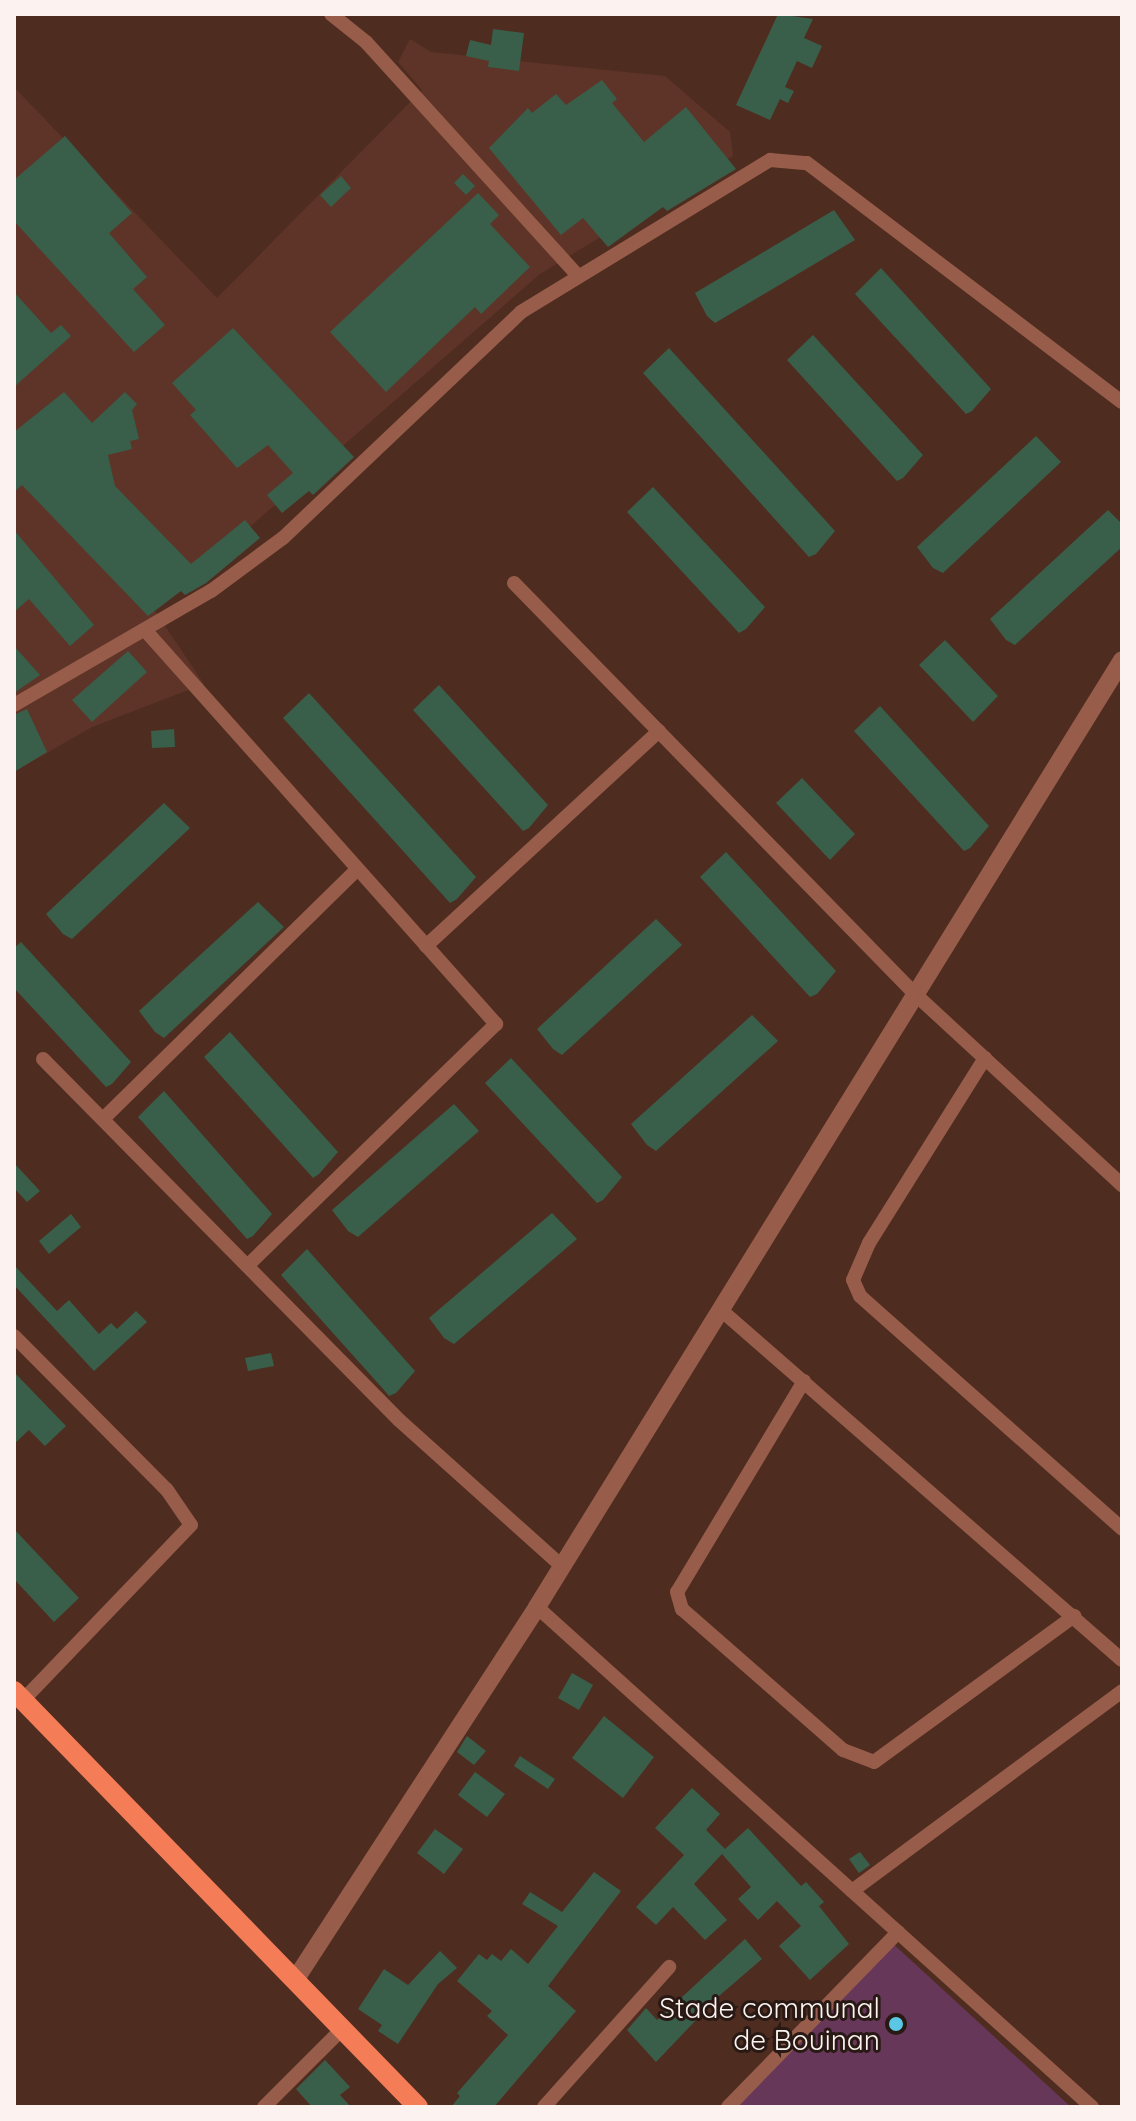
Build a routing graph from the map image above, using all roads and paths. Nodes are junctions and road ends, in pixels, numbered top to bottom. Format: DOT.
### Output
graph roads {
  1 [pos="331,14"];
  2 [pos="578,276"];
  3 [pos="1122,402"];
  4 [pos="514,583"];
  5 [pos="145,630"];
  6 [pos="1122,660"];
  7 [pos="14,705"];
  8 [pos="659,731"];
  9 [pos="356,870"];
  10 [pos="426,946"];
  11 [pos="915,994"];
  12 [pos="985,1058"];
  13 [pos="43,1059"];
  14 [pos="103,1119"];
  15 [pos="1122,1185"];
  16 [pos="247,1266"];
  17 [pos="721,1310"];
  18 [pos="14,1336"];
  19 [pos="804,1381"];
  20 [pos="1122,1529"];
  21 [pos="562,1566"];
  22 [pos="537,1607"];
  23 [pos="1074,1616"];
  24 [pos="1122,1660"];
  25 [pos="1122,1691"];
  26 [pos="18,1696"];
  27 [pos="852,1891"];
  28 [pos="898,1932"];
  29 [pos="669,1967"];
  30 [pos="295,1980"];
  31 [pos="341,2030"];
  32 [pos="264,2107"];
  33 [pos="418,2107"];
  34 [pos="544,2107"];
  35 [pos="728,2107"];
  36 [pos="1092,2107"];
  1 -- 2 [label="street"];
  2 -- 3 [label="street"];
  2 -- 5 [label="street"];
  4 -- 8 [label="street"];
  5 -- 7 [label="street"];
  5 -- 9 [label="street"];
  6 -- 11 [label="street"];
  8 -- 10 [label="street"];
  8 -- 11 [label="street"];
  9 -- 10 [label="street"];
  9 -- 14 [label="street"];
  10 -- 16 [label="street"];
  11 -- 12 [label="street"];
  11 -- 17 [label="street"];
  12 -- 15 [label="street"];
  12 -- 20 [label="street"];
  13 -- 14 [label="street"];
  14 -- 16 [label="street"];
  16 -- 21 [label="street"];
  17 -- 19 [label="street"];
  17 -- 21 [label="street"];
  18 -- 26 [label="street"];
  19 -- 23 [label="street"];
  19 -- 23 [label="street"];
  21 -- 22 [label="street"];
  22 -- 27 [label="street"];
  22 -- 30 [label="street"];
  23 -- 24 [label="street"];
  25 -- 27 [label="street"];
  26 -- 30 [label="main road"];
  27 -- 28 [label="street"];
  28 -- 35 [label="street"];
  28 -- 36 [label="street"];
  29 -- 34 [label="street"];
  30 -- 31 [label="main road"];
  31 -- 32 [label="street"];
  31 -- 33 [label="main road"];
}
